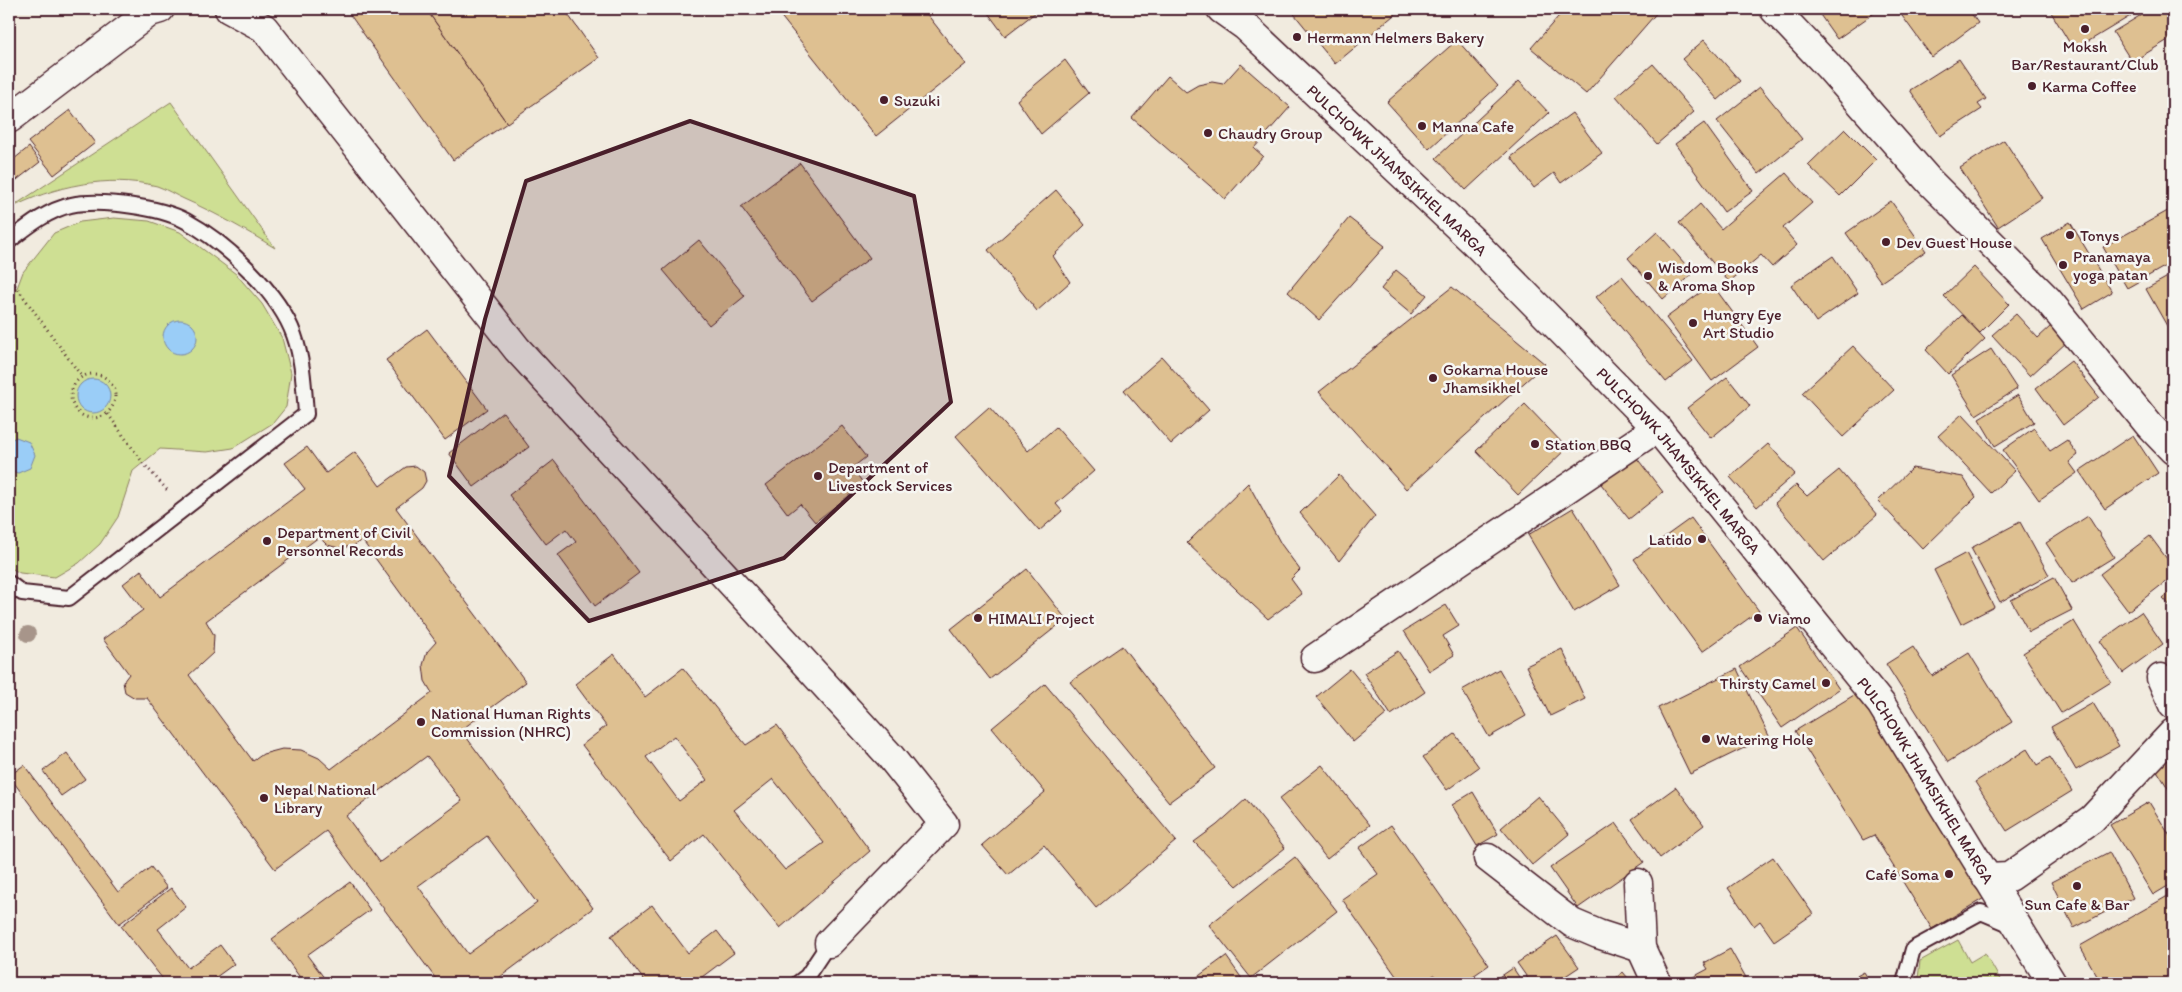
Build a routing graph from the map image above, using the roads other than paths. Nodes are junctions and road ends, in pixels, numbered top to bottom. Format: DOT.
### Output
graph roads {
  1 [pos="160,9"];
  2 [pos="229,9"];
  3 [pos="1221,9"];
  4 [pos="1774,9"];
  5 [pos="9,118"];
  6 [pos="9,241"];
  7 [pos="1657,428"];
  8 [pos="2173,450"];
  9 [pos="9,583"];
  10 [pos="1315,658"];
  11 [pos="2161,678"];
  12 [pos="2173,705"];
  13 [pos="2173,733"];
  14 [pos="1488,858"];
  15 [pos="1988,878"];
  16 [pos="1638,883"];
  17 [pos="2019,928"];
  18 [pos="829,943"];
  19 [pos="1641,948"];
  20 [pos="806,981"];
  21 [pos="1657,983"];
  22 [pos="1904,983"];
  23 [pos="2052,983"];
  1 -- 5 [label="street"];
  2 -- 18 [label="street"];
  3 -- 7 [label="street, PULCHOWK JHAMSIKHEL MARGA"];
  4 -- 8 [label="street"];
  6 -- 9 [label="lane"];
  7 -- 10 [label="street"];
  7 -- 15 [label="street, PULCHOWK JHAMSIKHEL MARGA"];
  11 -- 12 [label="street"];
  13 -- 15 [label="street"];
  14 -- 19 [label="street"];
  15 -- 17 [label="street, PULCHOWK JHAMSIKHEL MARGA"];
  16 -- 19 [label="street"];
  17 -- 22 [label="lane"];
  17 -- 23 [label="street, PULCHOWK JHAMSIKHEL MARGA"];
  18 -- 20 [label="lane"];
  19 -- 21 [label="street"];
}
